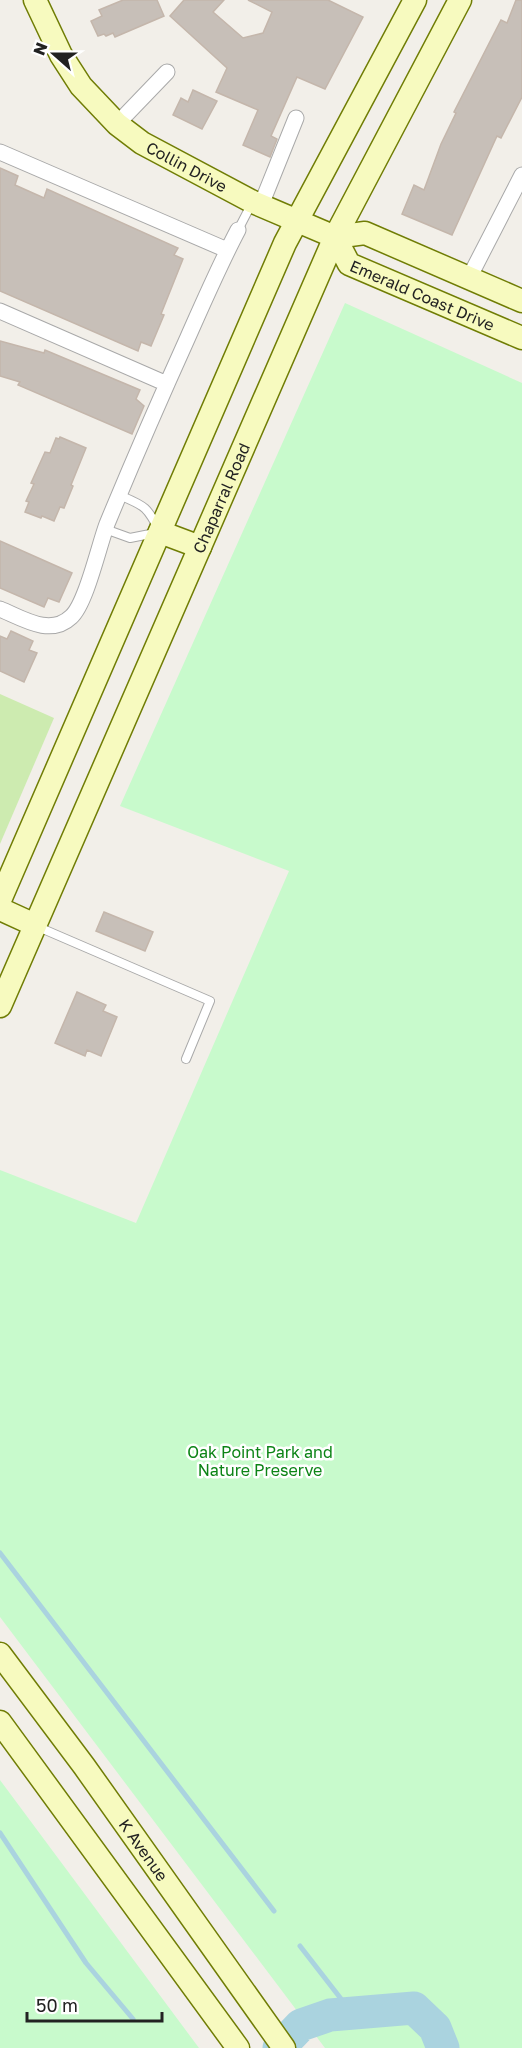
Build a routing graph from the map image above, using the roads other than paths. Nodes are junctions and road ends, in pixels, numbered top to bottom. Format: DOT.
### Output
graph roads {
  1 [pos="35,0"];
  2 [pos="415,0"];
  3 [pos="460,0"];
  4 [pos="167,72"];
  5 [pos="296,118"];
  6 [pos="117,124"];
  7 [pos="0,152"];
  8 [pos="522,175"];
  9 [pos="257,203"];
  10 [pos="296,220"];
  11 [pos="238,230"];
  12 [pos="335,237"];
  13 [pos="227,250"];
  14 [pos="469,278"];
  15 [pos="522,301"];
  16 [pos="0,311"];
  17 [pos="522,338"];
  18 [pos="167,384"];
  19 [pos="119,495"];
  20 [pos="105,529"];
  21 [pos="160,532"];
  22 [pos="200,547"];
  23 [pos="0,609"];
  24 [pos="0,900"];
  25 [pos="0,909"];
  26 [pos="35,926"];
  27 [pos="0,1006"];
  28 [pos="186,1059"];
  29 [pos="0,1654"];
  30 [pos="0,1722"];
  31 [pos="238,2048"];
  32 [pos="284,2048"];
  1 -- 6 [label="main road, Collin Drive"];
  2 -- 10 [label="main road"];
  3 -- 12 [label="main road, Chaparral Road"];
  4 -- 6 [label="street"];
  5 -- 9 [label="street"];
  6 -- 9 [label="main road, Collin Drive"];
  7 -- 13 [label="street"];
  8 -- 14 [label="street"];
  9 -- 10 [label="main road, Collin Drive"];
  9 -- 11 [label="lane"];
  10 -- 12 [label="main road"];
  10 -- 21 [label="main road"];
  11 -- 13 [label="street"];
  12 -- 14 [label="main road, Emerald Coast Drive"];
  12 -- 17 [label="main road, Emerald Coast Drive"];
  12 -- 22 [label="main road, Chaparral Road"];
  13 -- 18 [label="street"];
  14 -- 15 [label="main road, Emerald Coast Drive"];
  16 -- 18 [label="street"];
  18 -- 19 [label="street"];
  19 -- 20 [label="street"];
  19 -- 21 [label="lane"];
  20 -- 21 [label="lane"];
  20 -- 23 [label="street"];
  21 -- 22 [label="main road"];
  21 -- 24 [label="main road"];
  22 -- 26 [label="main road, Chaparral Road"];
  25 -- 26 [label="main road"];
  26 -- 27 [label="main road, Chaparral Road"];
  26 -- 28 [label="lane"];
  29 -- 32 [label="main road, K Avenue"];
  30 -- 31 [label="main road"];
}
